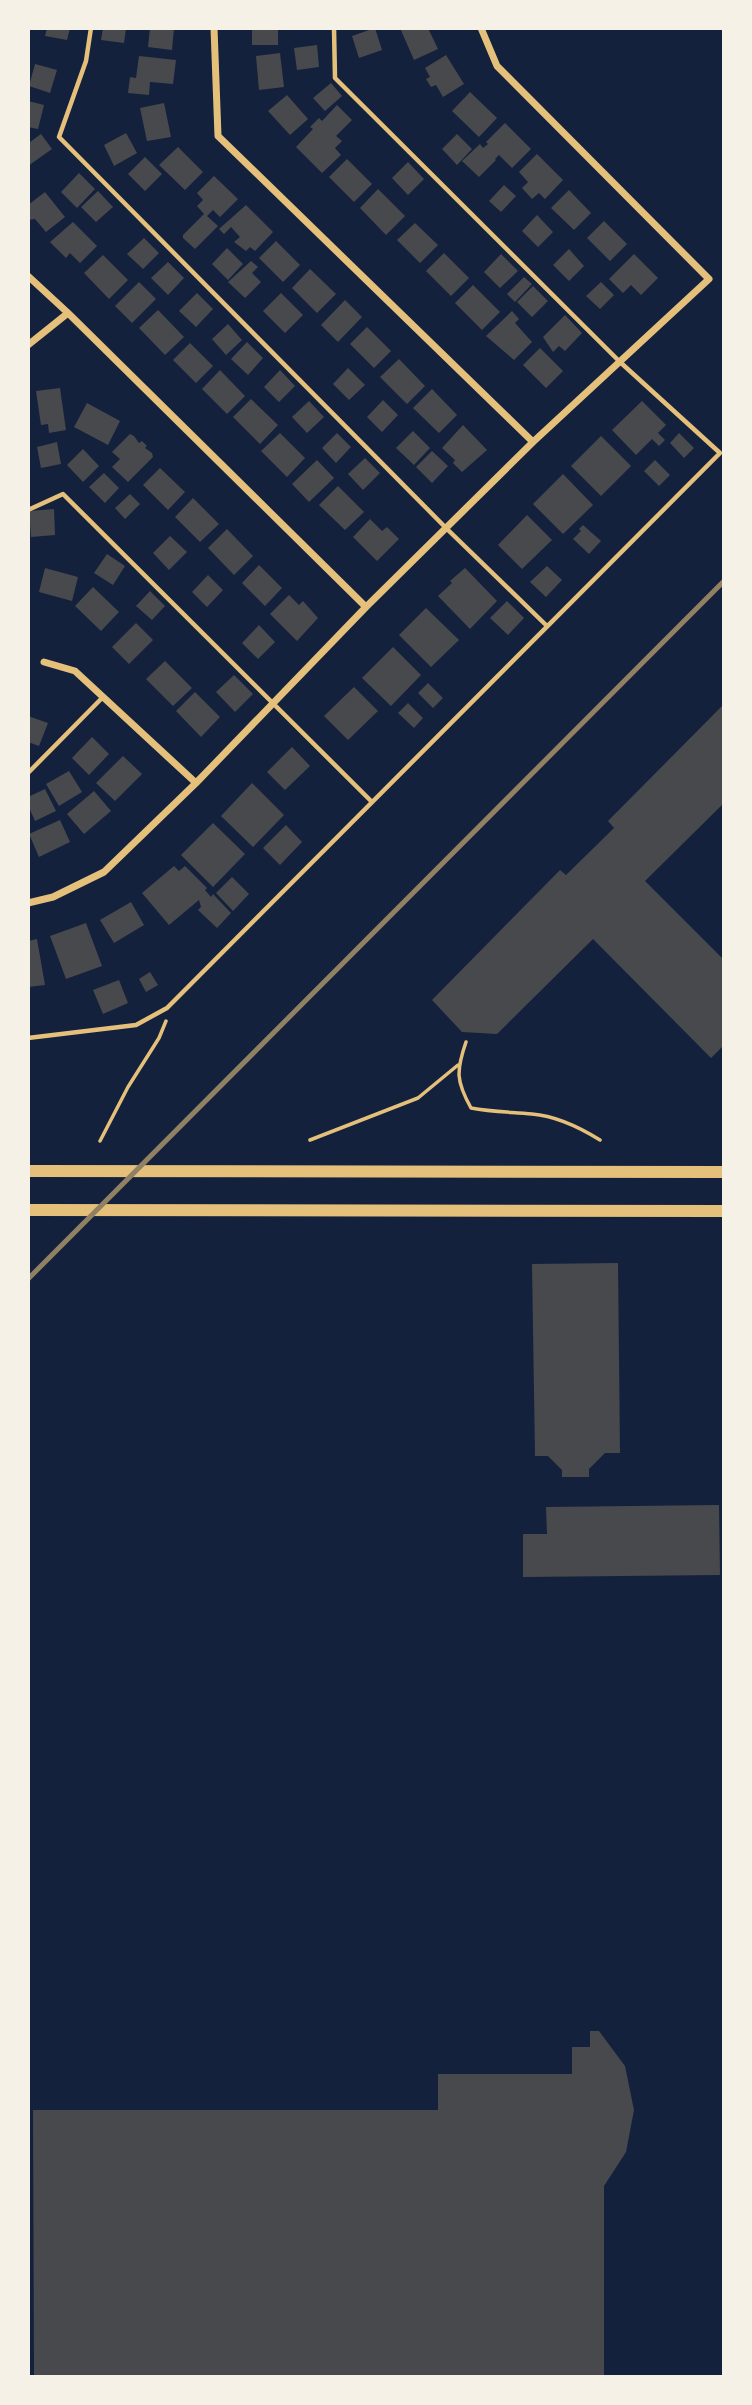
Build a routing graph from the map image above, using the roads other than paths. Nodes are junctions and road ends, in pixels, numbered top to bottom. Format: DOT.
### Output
graph roads {
  1 [pos="91,28"];
  2 [pos="214,28"];
  3 [pos="334,28"];
  4 [pos="481,28"];
  5 [pos="28,276"];
  6 [pos="68,313"];
  7 [pos="28,345"];
  8 [pos="620,362"];
  9 [pos="533,442"];
  10 [pos="28,510"];
  11 [pos="447,529"];
  12 [pos="366,607"];
  13 [pos="547,626"];
  14 [pos="44,662"];
  15 [pos="102,698"];
  16 [pos="273,703"];
  17 [pos="28,774"];
  18 [pos="196,783"];
  19 [pos="371,801"];
  20 [pos="28,903"];
  21 [pos="28,1038"];
  22 [pos="28,1171"];
  23 [pos="724,1172"];
  24 [pos="28,1210"];
  25 [pos="724,1211"];
  1 -- 11 [label="lane"];
  2 -- 9 [label="street"];
  3 -- 8 [label="lane"];
  4 -- 8 [label="street"];
  5 -- 6 [label="street"];
  6 -- 7 [label="street"];
  6 -- 12 [label="street"];
  8 -- 9 [label="street"];
  8 -- 13 [label="lane"];
  9 -- 11 [label="street"];
  10 -- 16 [label="lane"];
  11 -- 12 [label="street"];
  11 -- 13 [label="lane"];
  12 -- 16 [label="street"];
  13 -- 19 [label="lane"];
  14 -- 15 [label="street"];
  15 -- 17 [label="lane"];
  15 -- 18 [label="street"];
  16 -- 18 [label="street"];
  16 -- 19 [label="lane"];
  18 -- 20 [label="street"];
  19 -- 21 [label="lane"];
  22 -- 23 [label="main road"];
  24 -- 25 [label="main road"];
}
